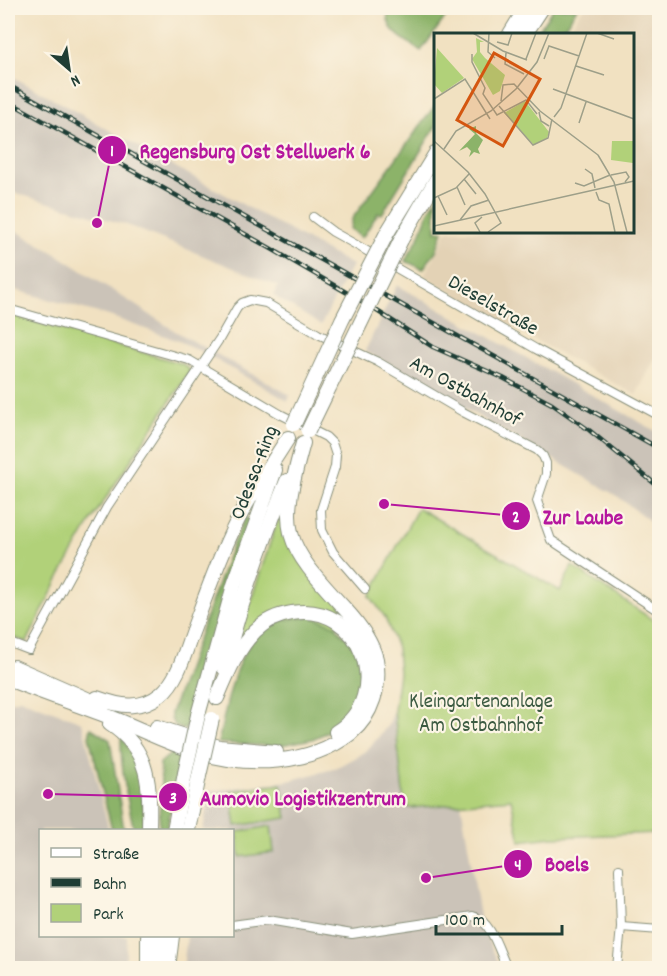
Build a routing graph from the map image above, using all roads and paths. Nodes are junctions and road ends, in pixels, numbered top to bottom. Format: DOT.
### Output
graph roads {
  1 [pos="526,8"];
  2 [pos="542,8"];
  3 [pos="511,33"];
  4 [pos="526,33"];
  5 [pos="434,156"];
  6 [pos="434,183"];
  7 [pos="313,217"];
  8 [pos="8,309"];
  9 [pos="200,366"];
  10 [pos="660,416"];
  11 [pos="306,437"];
  12 [pos="288,438"];
  13 [pos="365,589"];
  14 [pos="660,612"];
  15 [pos="8,642"];
  16 [pos="10,670"];
  17 [pos="217,698"];
  18 [pos="71,703"];
  19 [pos="205,717"];
  20 [pos="192,775"];
  21 [pos="149,829"];
  22 [pos="175,829"];
  23 [pos="188,829"];
  24 [pos="619,869"];
  25 [pos="234,925"];
  26 [pos="621,927"];
  27 [pos="660,930"];
  28 [pos="148,937"];
  29 [pos="159,937"];
  30 [pos="172,937"];
  31 [pos="148,969"];
  32 [pos="156,969"];
  33 [pos="168,969"];
  34 [pos="507,969"];
  35 [pos="617,969"];
  1 -- 3 [label="highway"];
  2 -- 4 [label="highway"];
  5 -- 12 [label="highway, Odessa-Ring, bridge"];
  6 -- 11 [label="highway, Odessa-Ring, bridge"];
  7 -- 10 [label="street, Dieselstraße"];
  8 -- 9 [label="street"];
  9 -- 13 [label="street"];
  9 -- 14 [label="street, Am Ostbahnhof"];
  9 -- 15 [label="street, Am Ostbahnhof"];
  11 -- 17 [label="highway, Odessa-Ring"];
  11 -- 18 [label="highway"];
  12 -- 16 [label="highway"];
  12 -- 19 [label="highway, Odessa-Ring"];
  16 -- 17 [label="highway"];
  16 -- 18 [label="highway"];
  17 -- 19 [label="highway, Odessa-Ring"];
  18 -- 21 [label="highway"];
  19 -- 20 [label="highway, Odessa-Ring, bridge"];
  20 -- 22 [label="highway, Odessa-Ring"];
  20 -- 23 [label="highway, Odessa-Ring"];
  24 -- 26 [label="street"];
  25 -- 34 [label="street"];
  26 -- 27 [label="street"];
  26 -- 35 [label="street"];
  28 -- 31 [label="highway"];
  29 -- 32 [label="highway"];
  30 -- 33 [label="highway"];
}
